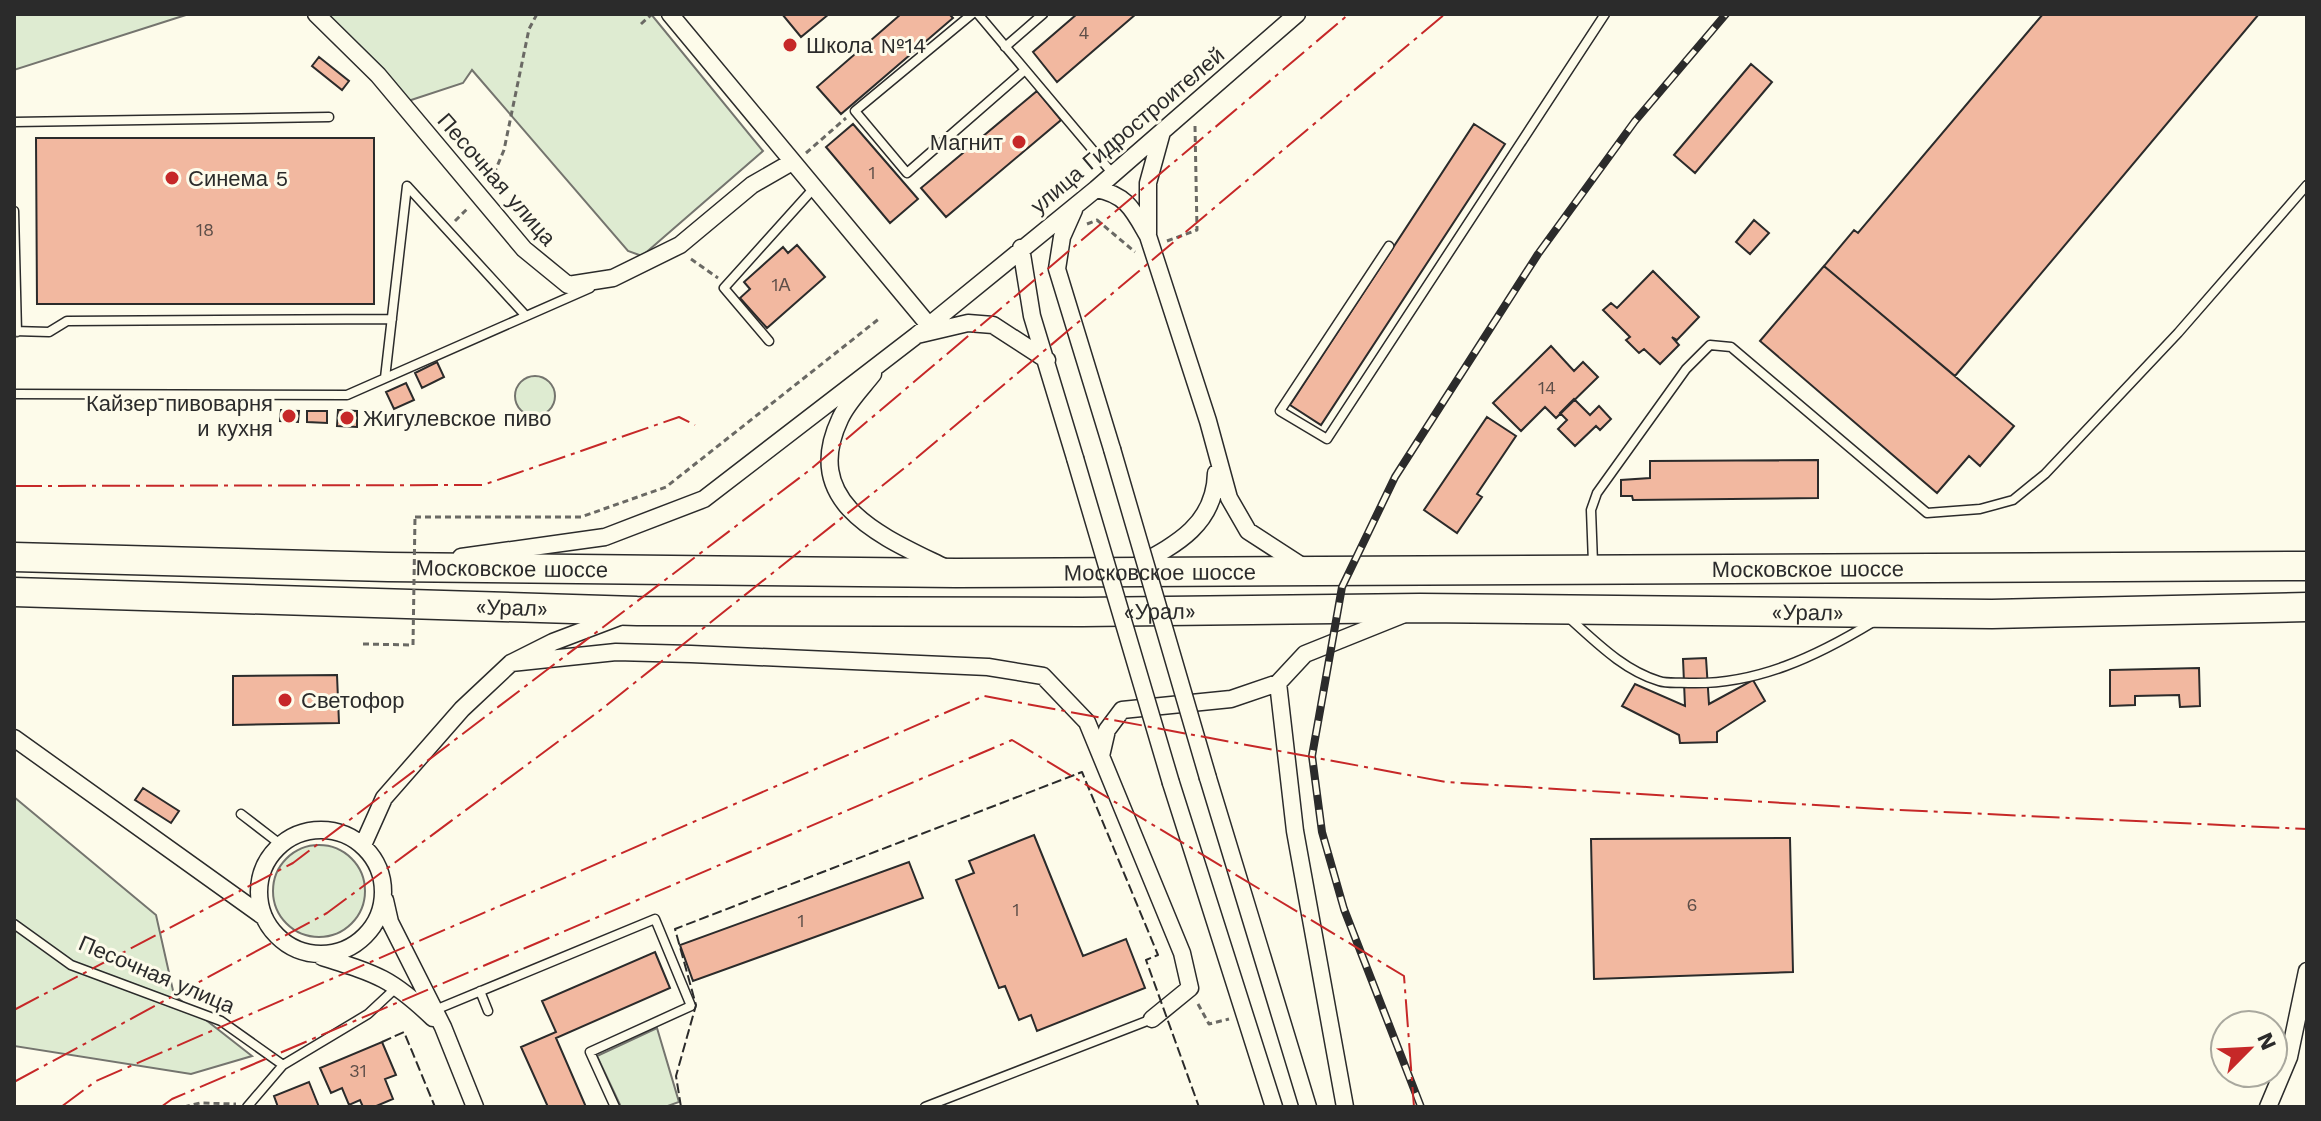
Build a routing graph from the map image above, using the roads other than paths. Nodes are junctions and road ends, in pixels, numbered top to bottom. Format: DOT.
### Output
graph roads {
  1 [pos="316,14"];
  2 [pos="670,14"];
  3 [pos="975,14"];
  4 [pos="1043,14"];
  5 [pos="1605,14"];
  6 [pos="1291,16"];
  7 [pos="1005,47"];
  8 [pos="1025,70"];
  9 [pos="329,117"];
  10 [pos="14,122"];
  11 [pos="1163,129"];
  12 [pos="793,163"];
  13 [pos="1113,174"];
  14 [pos="2307,185"];
  15 [pos="814,188"];
  16 [pos="1096,189"];
  17 [pos="1080,201"];
  18 [pos="14,211"];
  19 [pos="1148,236"];
  20 [pos="1389,246"];
  21 [pos="1021,248"];
  22 [pos="613,278"];
  23 [pos="526,316"];
  24 [pos="392,319"];
  25 [pos="922,329"];
  26 [pos="15,332"];
  27 [pos="769,341"];
  28 [pos="886,357"];
  29 [pos="1047,360"];
  30 [pos="385,378"];
  31 [pos="14,394"];
  32 [pos="1217,463"];
  33 [pos="14,557"];
  34 [pos="2307,566"];
  35 [pos="388,567"];
  36 [pos="1593,569"];
  37 [pos="1308,570"];
  38 [pos="1124,572"];
  39 [pos="956,573"];
  40 [pos="14,592"];
  41 [pos="2307,607"];
  42 [pos="1420,608"];
  43 [pos="1560,609"];
  44 [pos="637,611"];
  45 [pos="1888,613"];
  46 [pos="511,663"];
  47 [pos="1278,683"];
  48 [pos="14,738"];
  49 [pos="1101,756"];
  50 [pos="241,814"];
  51 [pos="280,844"];
  52 [pos="363,845"];
  53 [pos="384,895"];
  54 [pos="264,917"];
  55 [pos="14,924"];
  56 [pos="293,948"];
  57 [pos="2307,971"];
  58 [pos="398,985"];
  59 [pos="480,991"];
  60 [pos="434,1010"];
  61 [pos="488,1011"];
  62 [pos="1152,1019"];
  63 [pos="443,1027"];
  64 [pos="283,1065"];
  65 [pos="939,1104"];
  66 [pos="253,1105"];
  67 [pos="475,1107"];
  68 [pos="615,1107"];
  69 [pos="925,1107"];
  70 [pos="1274,1107"];
  71 [pos="1308,1107"];
  72 [pos="1345,1107"];
  73 [pos="2268,1107"];
  1 -- 22 [label="street, Песочная улица"];
  2 -- 12 [label="street"];
  3 -- 7 [label="lane"];
  3 -- 8 [label="lane"];
  4 -- 7 [label="lane"];
  5 -- 20 [label="lane"];
  6 -- 11 [label="street, улица Гидростроителей"];
  7 -- 8 [label="lane"];
  8 -- 13 [label="lane"];
  9 -- 10 [label="lane"];
  11 -- 13 [label="street, улица Гидростроителей"];
  11 -- 19 [label="street"];
  12 -- 15 [label="street"];
  12 -- 22 [label="street, Песочная улица"];
  13 -- 16 [label="street, улица Гидростроителей"];
  14 -- 36 [label="lane"];
  15 -- 25 [label="street"];
  15 -- 27 [label="lane"];
  16 -- 17 [label="street, улица Гидростроителей"];
  16 -- 19 [label="street"];
  17 -- 21 [label="street, улица Гидростроителей"];
  17 -- 71 [label="street, bridge"];
  18 -- 26 [label="lane"];
  19 -- 32 [label="street"];
  21 -- 25 [label="street, улица Гидростроителей"];
  21 -- 29 [label="street"];
  22 -- 23 [label="lane"];
  23 -- 24 [label="lane"];
  23 -- 30 [label="lane"];
  24 -- 26 [label="lane"];
  24 -- 30 [label="lane"];
  25 -- 28 [label="street, улица Гидростроителей"];
  25 -- 29 [label="street"];
  28 -- 35 [label="street, улица Гидростроителей"];
  28 -- 39 [label="street"];
  29 -- 70 [label="street, bridge"];
  30 -- 31 [label="lane"];
  32 -- 37 [label="street"];
  32 -- 38 [label="street"];
  33 -- 35 [label="highway, Московское шоссе"];
  34 -- 36 [label="highway, Московское шоссе"];
  35 -- 39 [label="highway, Московское шоссе"];
  36 -- 37 [label="highway, Московское шоссе"];
  37 -- 38 [label="highway, Московское шоссе"];
  38 -- 39 [label="highway, Московское шоссе"];
  40 -- 44 [label="highway, «Урал»"];
  41 -- 45 [label="highway, «Урал»"];
  42 -- 43 [label="highway, «Урал»"];
  42 -- 44 [label="highway, «Урал»"];
  42 -- 47 [label="street"];
  43 -- 45 [label="highway, «Урал»"];
  43 -- 45 [label="lane"];
  44 -- 46 [label="street"];
  46 -- 49 [label="street"];
  46 -- 52 [label="street"];
  47 -- 49 [label="street"];
  47 -- 72 [label="street"];
  48 -- 54 [label="street"];
  49 -- 62 [label="street"];
  50 -- 51 [label="lane"];
  51 -- 52 [label="street"];
  51 -- 54 [label="street"];
  52 -- 53 [label="street"];
  53 -- 56 [label="street"];
  53 -- 60 [label="street"];
  54 -- 56 [label="street"];
  55 -- 64 [label="lane, Песочная улица"];
  56 -- 58 [label="street"];
  57 -- 73 [label="street"];
  58 -- 63 [label="street"];
  58 -- 64 [label="lane"];
  59 -- 60 [label="lane"];
  59 -- 61 [label="lane"];
  59 -- 68 [label="lane"];
  60 -- 63 [label="street"];
  62 -- 65 [label="lane"];
  63 -- 67 [label="street"];
  64 -- 66 [label="lane"];
  65 -- 69 [label="lane"];
}
